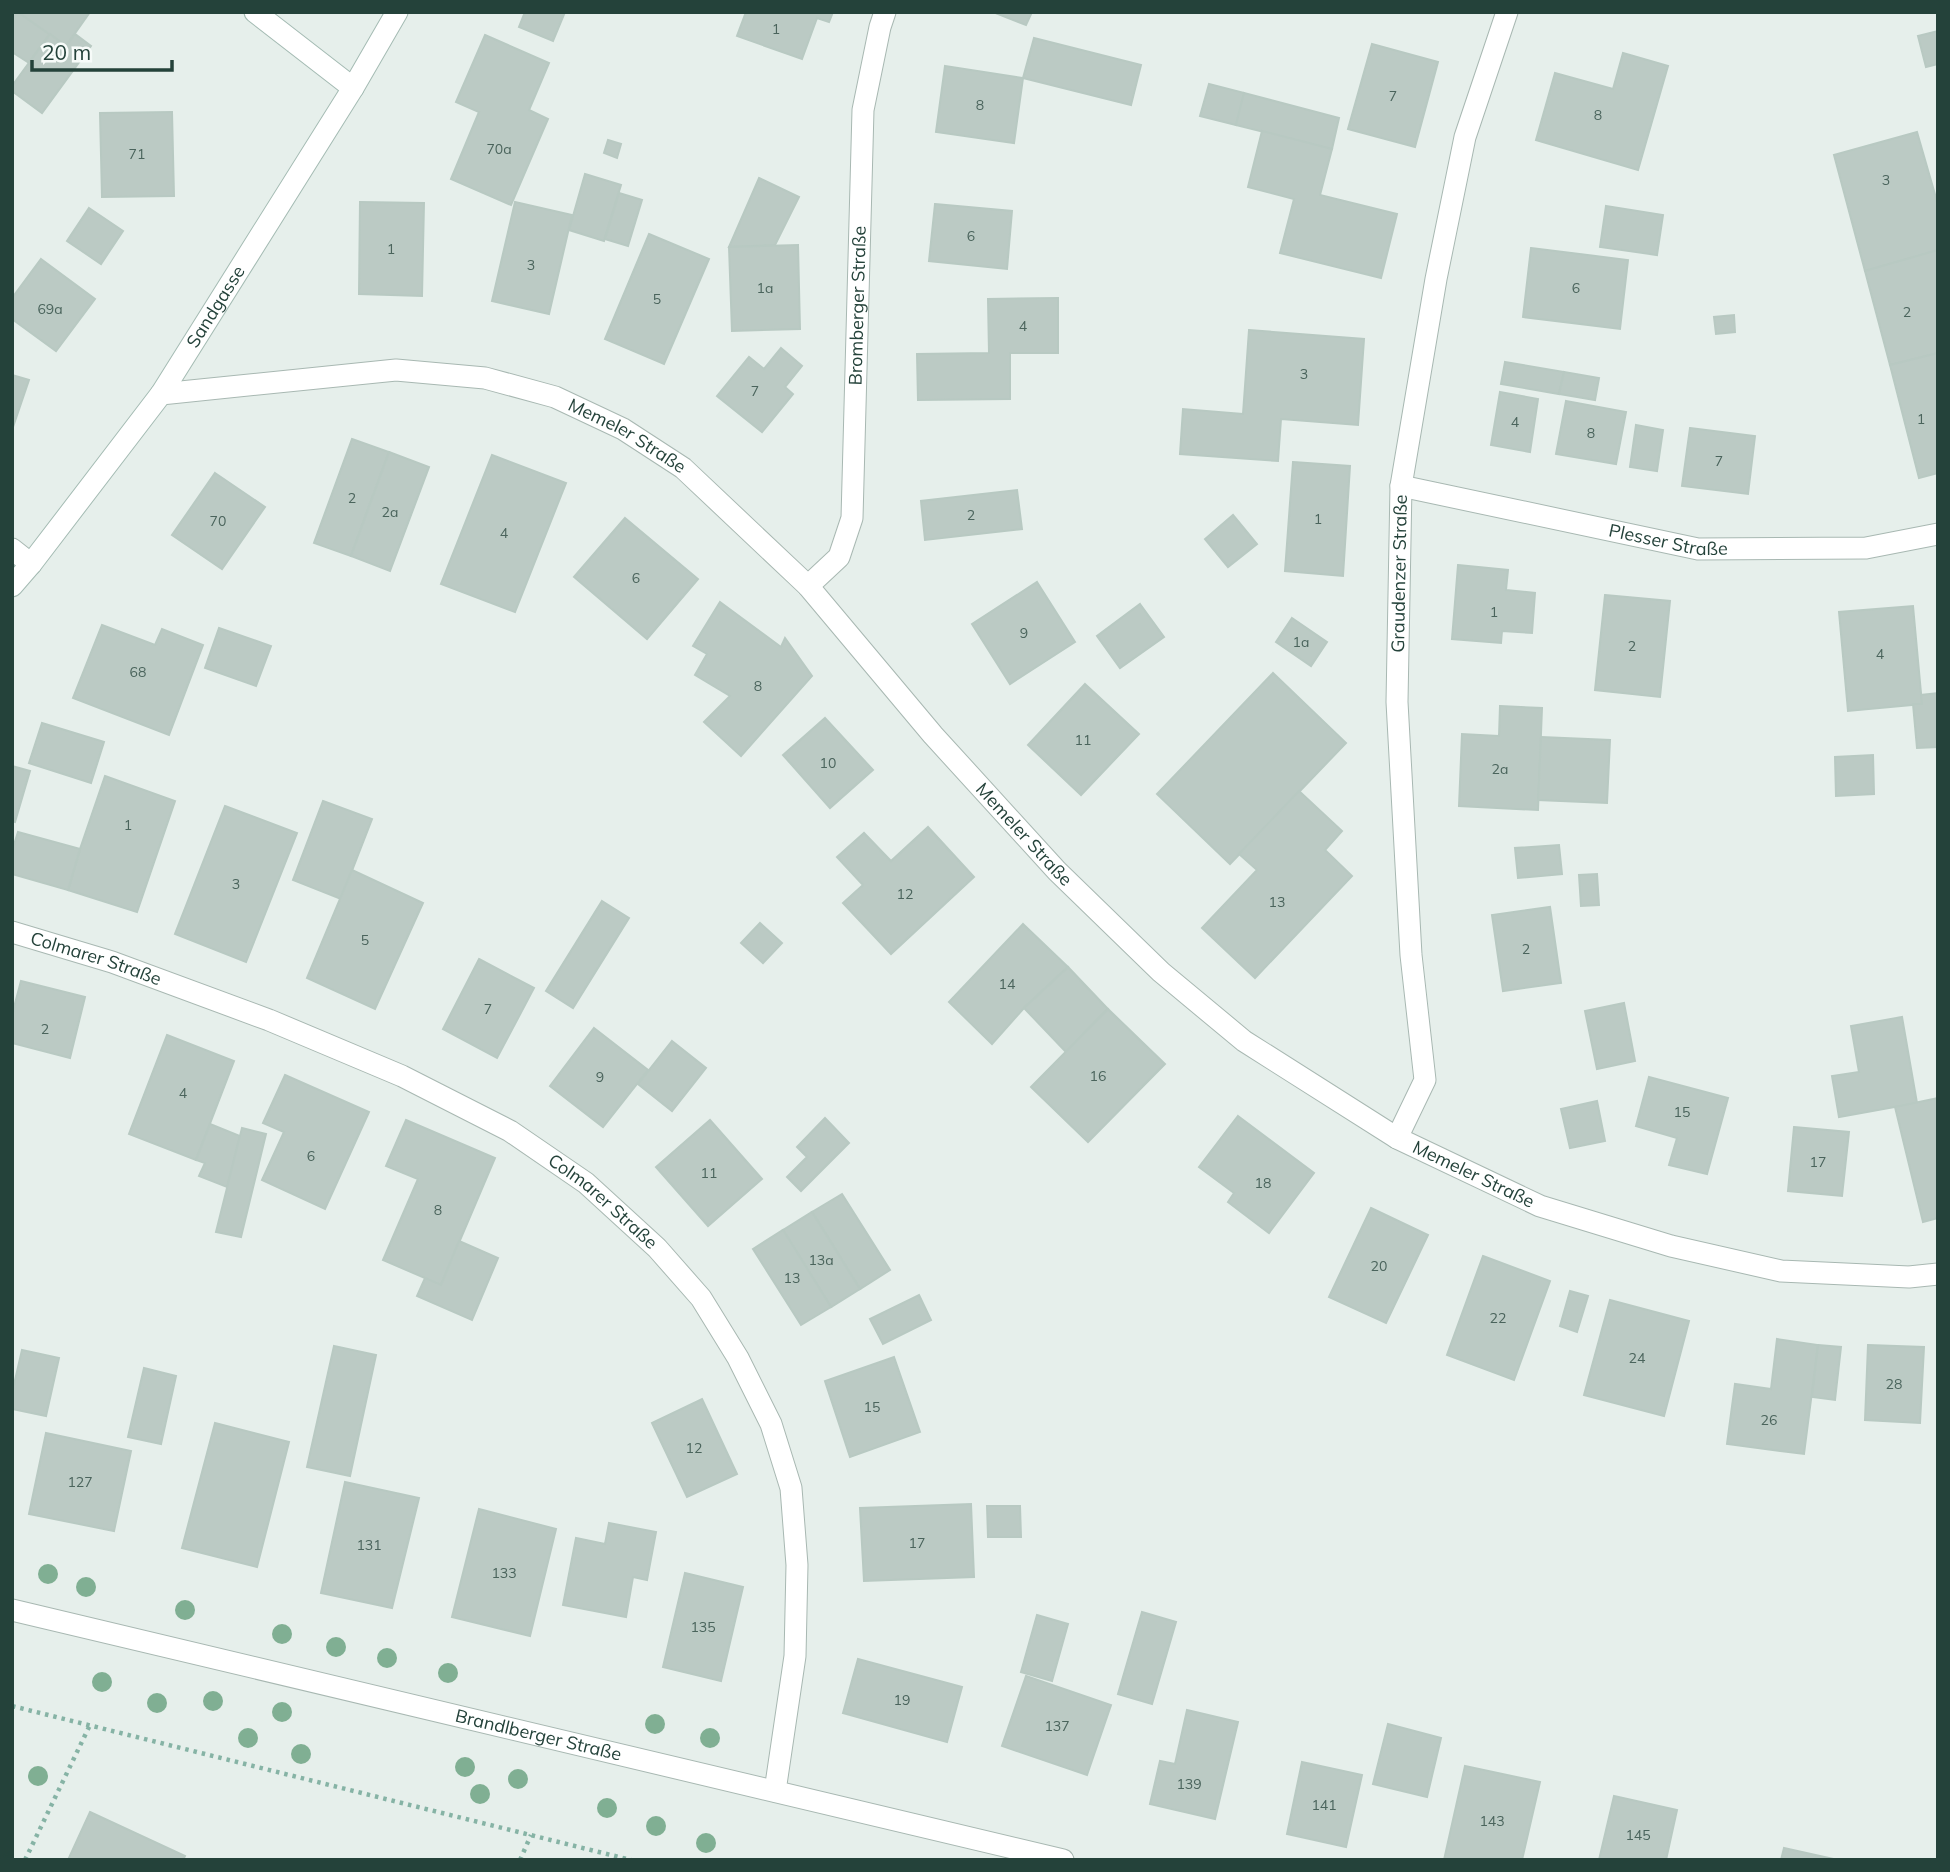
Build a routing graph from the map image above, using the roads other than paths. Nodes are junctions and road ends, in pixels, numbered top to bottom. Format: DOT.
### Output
graph roads {
  1 [pos="255,12"];
  2 [pos="397,12"];
  3 [pos="885,12"];
  4 [pos="1507,12"];
  5 [pos="353,89"];
  6 [pos="161,394"];
  7 [pos="1401,486"];
  8 [pos="1938,534"];
  9 [pos="12,549"];
  10 [pos="31,564"];
  11 [pos="12,586"];
  12 [pos="808,586"];
  13 [pos="12,932"];
  14 [pos="1397,1138"];
  15 [pos="1938,1274"];
  16 [pos="12,1610"];
  17 [pos="775,1791"];
  18 [pos="1063,1860"];
  1 -- 5 [label="street"];
  2 -- 5 [label="street, Sandgasse"];
  3 -- 12 [label="street, Bromberger Straße"];
  4 -- 7 [label="street, Graudenzer Straße"];
  5 -- 6 [label="street, Sandgasse"];
  6 -- 10 [label="street, Sandgasse"];
  6 -- 12 [label="street, Memeler Straße"];
  7 -- 8 [label="street, Plesser Straße"];
  7 -- 14 [label="street, Graudenzer Straße"];
  9 -- 10 [label="street"];
  10 -- 11 [label="street, Sandgasse"];
  12 -- 14 [label="street, Memeler Straße"];
  13 -- 17 [label="street, Colmarer Straße"];
  14 -- 15 [label="street, Memeler Straße"];
  16 -- 17 [label="street, Brandlberger Straße"];
  17 -- 18 [label="street, Brandlberger Straße"];
}
